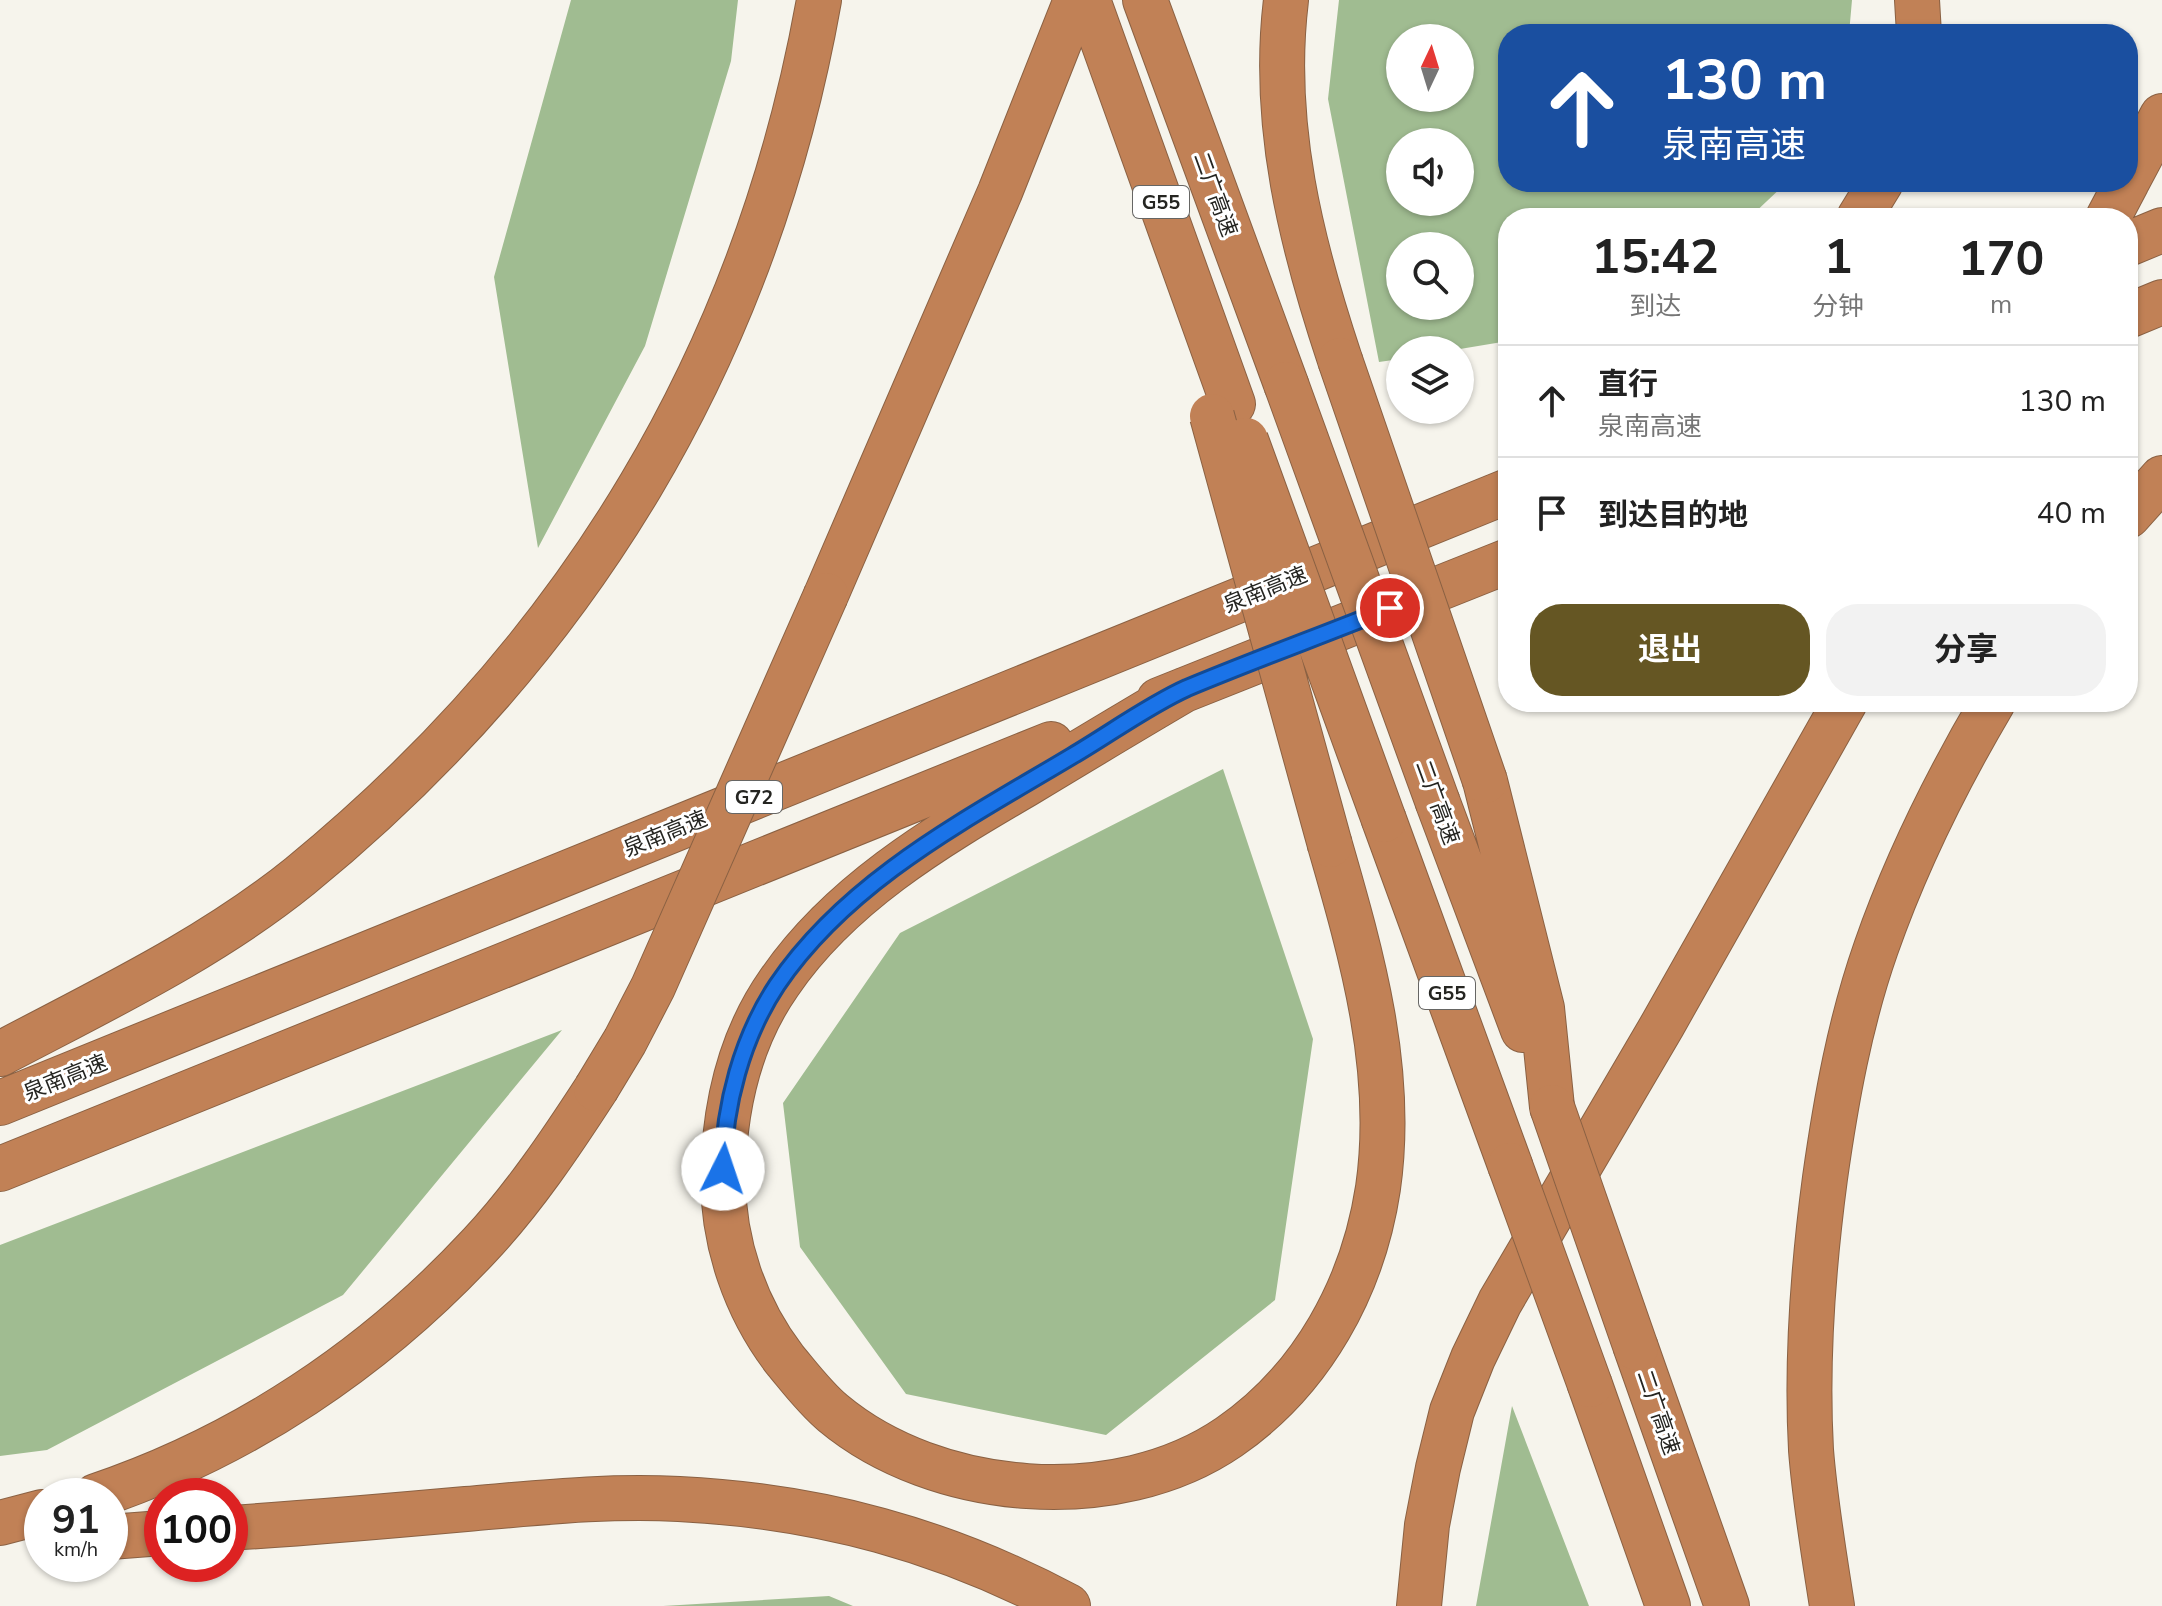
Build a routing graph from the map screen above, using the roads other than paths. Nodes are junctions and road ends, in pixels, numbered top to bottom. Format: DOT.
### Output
graph roads {
  1 [pos="819,0"];
  2 [pos="1076,0"];
  3 [pos="1088,0"];
  4 [pos="1145,0"];
  5 [pos="1286,0"];
  6 [pos="1917,0"];
  7 [pos="1918,24"];
  8 [pos="2162,116"];
  9 [pos="2138,162"];
  10 [pos="2162,230"];
  11 [pos="2138,240"];
  12 [pos="2162,302"];
  13 [pos="2138,312"];
  14 [pos="1223,410"];
  15 [pos="2162,478"];
  16 [pos="1498,492"];
  17 [pos="2138,505"];
  18 [pos="1498,565"];
  19 [pos="1184,690"];
  20 [pos="1839,712"];
  21 [pos="1987,712"];
  22 [pos="0,1054"];
  23 [pos="0,1103"];
  24 [pos="1552,1107"];
  25 [pos="0,1169"];
  26 [pos="128,1485"];
  27 [pos="24,1517"];
  28 [pos="0,1523"];
  29 [pos="248,1527"];
  30 [pos="24,1543"];
  31 [pos="0,1545"];
  32 [pos="1068,1606"];
  33 [pos="1419,1606"];
  34 [pos="1668,1606"];
  35 [pos="1727,1606"];
  36 [pos="1832,1606"];
  1 -- 22 [label="highway"];
  2 -- 26 [label="highway, bridge"];
  3 -- 14 [label="highway, G55"];
  4 -- 24 [label="highway, 二广高速 / G55, bridge"];
  5 -- 24 [label="highway, bridge"];
  6 -- 7 [label="highway"];
  8 -- 9 [label="highway"];
  10 -- 11 [label="highway"];
  12 -- 13 [label="highway"];
  14 -- 19 [label="highway, bridge"];
  14 -- 34 [label="highway, G55, bridge"];
  15 -- 17 [label="highway"];
  16 -- 23 [label="highway, 泉南高速 / G72"];
  18 -- 19 [label="highway"];
  19 -- 25 [label="highway"];
  20 -- 33 [label="highway"];
  21 -- 36 [label="highway"];
  24 -- 35 [label="highway, 二广高速 / G55, bridge"];
  27 -- 28 [label="highway"];
  29 -- 32 [label="highway"];
  30 -- 31 [label="highway"];
}
